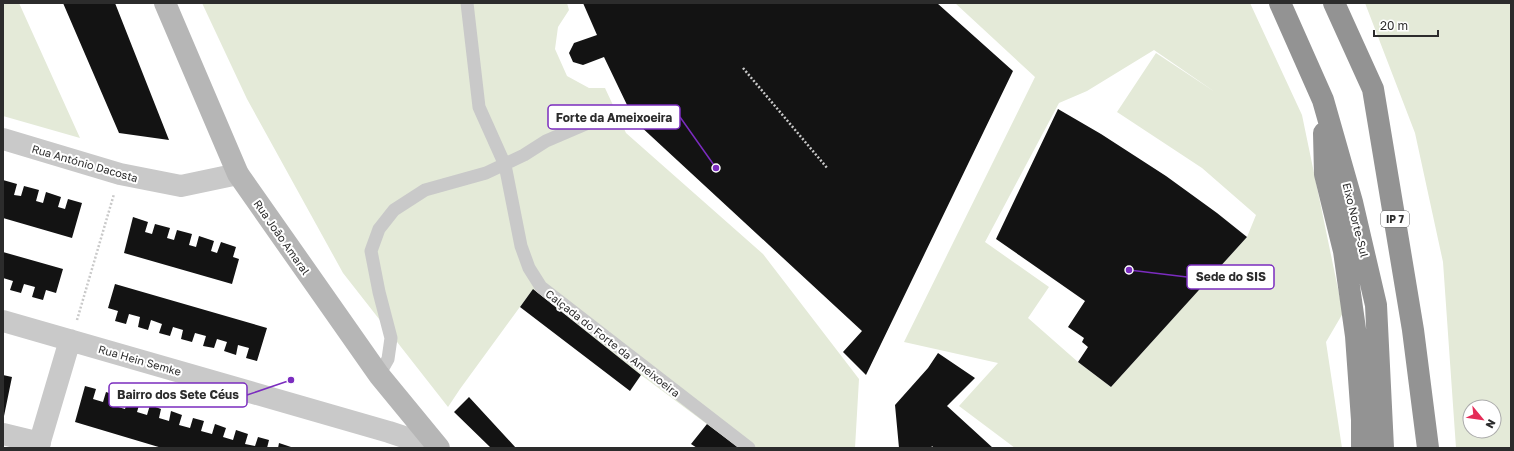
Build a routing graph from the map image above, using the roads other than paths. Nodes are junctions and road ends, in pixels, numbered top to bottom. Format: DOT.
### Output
graph roads {
  1 [pos="165,3"];
  2 [pos="467,3"];
  3 [pos="1280,3"];
  4 [pos="1334,3"];
  5 [pos="1323,100"];
  6 [pos="588,123"];
  7 [pos="3,139"];
  8 [pos="505,165"];
  9 [pos="238,174"];
  10 [pos="3,321"];
  11 [pos="70,340"];
  12 [pos="379,376"];
  13 [pos="3,434"];
  14 [pos="39,445"];
  15 [pos="438,448"];
  16 [pos="749,448"];
  17 [pos="1362,448"];
  18 [pos="1383,448"];
  19 [pos="1428,448"];
  1 -- 9 [label="street, Rua João Amaral"];
  2 -- 8 [label="lane, Calçada do Forte da Ameixoeira"];
  3 -- 5 [label="highway, Eixo Norte-Sul"];
  4 -- 19 [label="highway, IP 7"];
  5 -- 17 [label="highway"];
  5 -- 18 [label="highway, Eixo Norte-Sul"];
  6 -- 8 [label="lane"];
  7 -- 9 [label="street, Rua António Dacosta"];
  8 -- 12 [label="lane"];
  8 -- 16 [label="lane, Calçada do Forte da Ameixoeira"];
  9 -- 12 [label="street, Rua João Amaral"];
  10 -- 11 [label="street, Rua Hein Semke"];
  11 -- 14 [label="street"];
  11 -- 15 [label="street, Rua Hein Semke"];
  12 -- 15 [label="street, Rua João Amaral"];
  13 -- 14 [label="street"];
}
